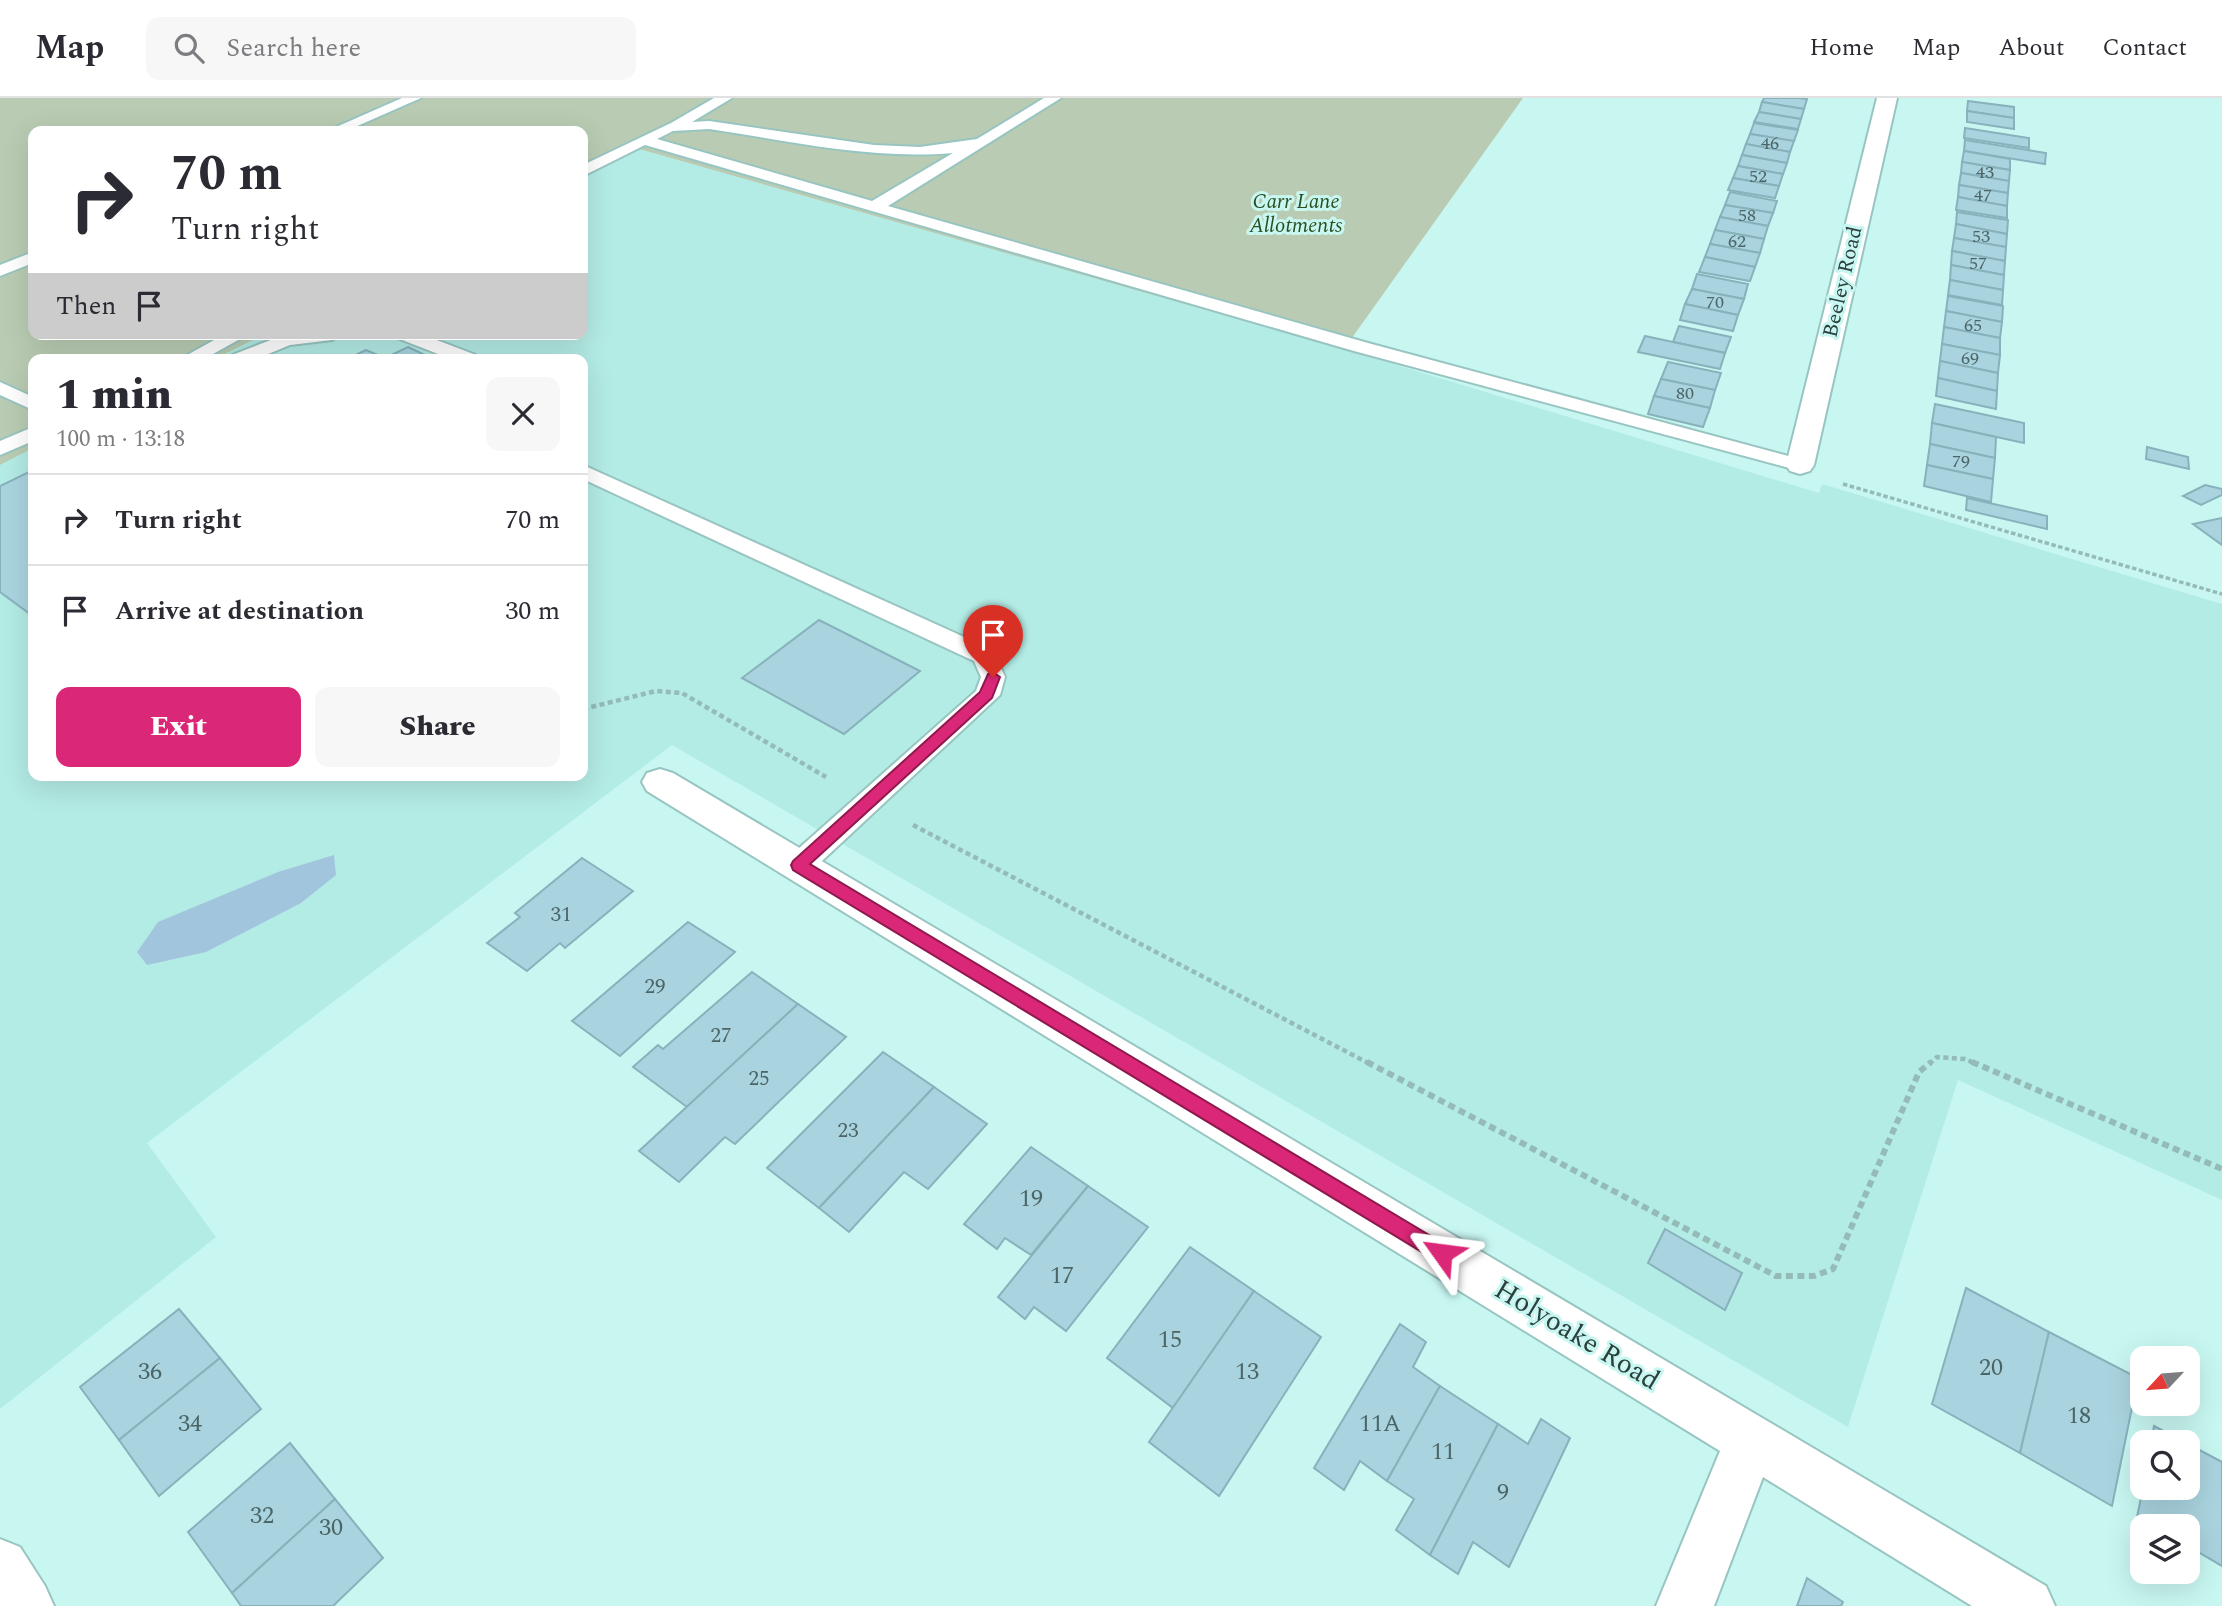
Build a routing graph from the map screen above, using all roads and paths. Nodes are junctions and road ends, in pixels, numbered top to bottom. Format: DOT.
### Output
graph roads {
  1 [pos="414,98"];
  2 [pos="725,98"];
  3 [pos="1054,98"];
  4 [pos="1887,98"];
  5 [pos="346,126"];
  6 [pos="670,127"];
  7 [pos="646,141"];
  8 [pos="981,142"];
  9 [pos="588,169"];
  10 [pos="874,207"];
  11 [pos="28,259"];
  12 [pos="0,271"];
  13 [pos="228,340"];
  14 [pos="286,340"];
  15 [pos="420,340"];
  16 [pos="199,354"];
  17 [pos="251,354"];
  18 [pos="456,354"];
  19 [pos="0,388"];
  20 [pos="28,402"];
  21 [pos="28,435"];
  22 [pos="0,449"];
  23 [pos="28,455"];
  24 [pos="1800,465"];
  25 [pos="0,469"];
  26 [pos="588,478"];
  27 [pos="2222,594"];
  28 [pos="588,708"];
  29 [pos="660,782"];
  30 [pos="868,802"];
  31 [pos="799,865"];
  32 [pos="2222,1169"];
  33 [pos="1751,1440"];
  34 [pos="0,1567"];
  35 [pos="24,1606"];
  36 [pos="1685,1606"];
  37 [pos="2026,1606"];
  1 -- 5 [label="lane"];
  2 -- 6 [label="lane"];
  3 -- 8 [label="lane"];
  4 -- 24 [label="street, Beeley Road"];
  6 -- 7 [label="lane"];
  6 -- 8 [label="lane"];
  7 -- 9 [label="lane"];
  7 -- 10 [label="lane"];
  8 -- 10 [label="lane"];
  10 -- 24 [label="lane"];
  11 -- 12 [label="lane"];
  13 -- 16 [label="lane"];
  14 -- 17 [label="lane"];
  15 -- 18 [label="lane"];
  19 -- 20 [label="lane"];
  21 -- 22 [label="lane"];
  23 -- 25 [label="lane"];
  24 -- 27 [label="path"];
  26 -- 30 [label="lane"];
  28 -- 30 [label="path"];
  29 -- 31 [label="street, Holyoake Road"];
  30 -- 31 [label="lane"];
  30 -- 32 [label="path"];
  31 -- 33 [label="street, Holyoake Road"];
  33 -- 36 [label="street"];
  33 -- 37 [label="street, Holyoake Road"];
  34 -- 35 [label="street"];
}
